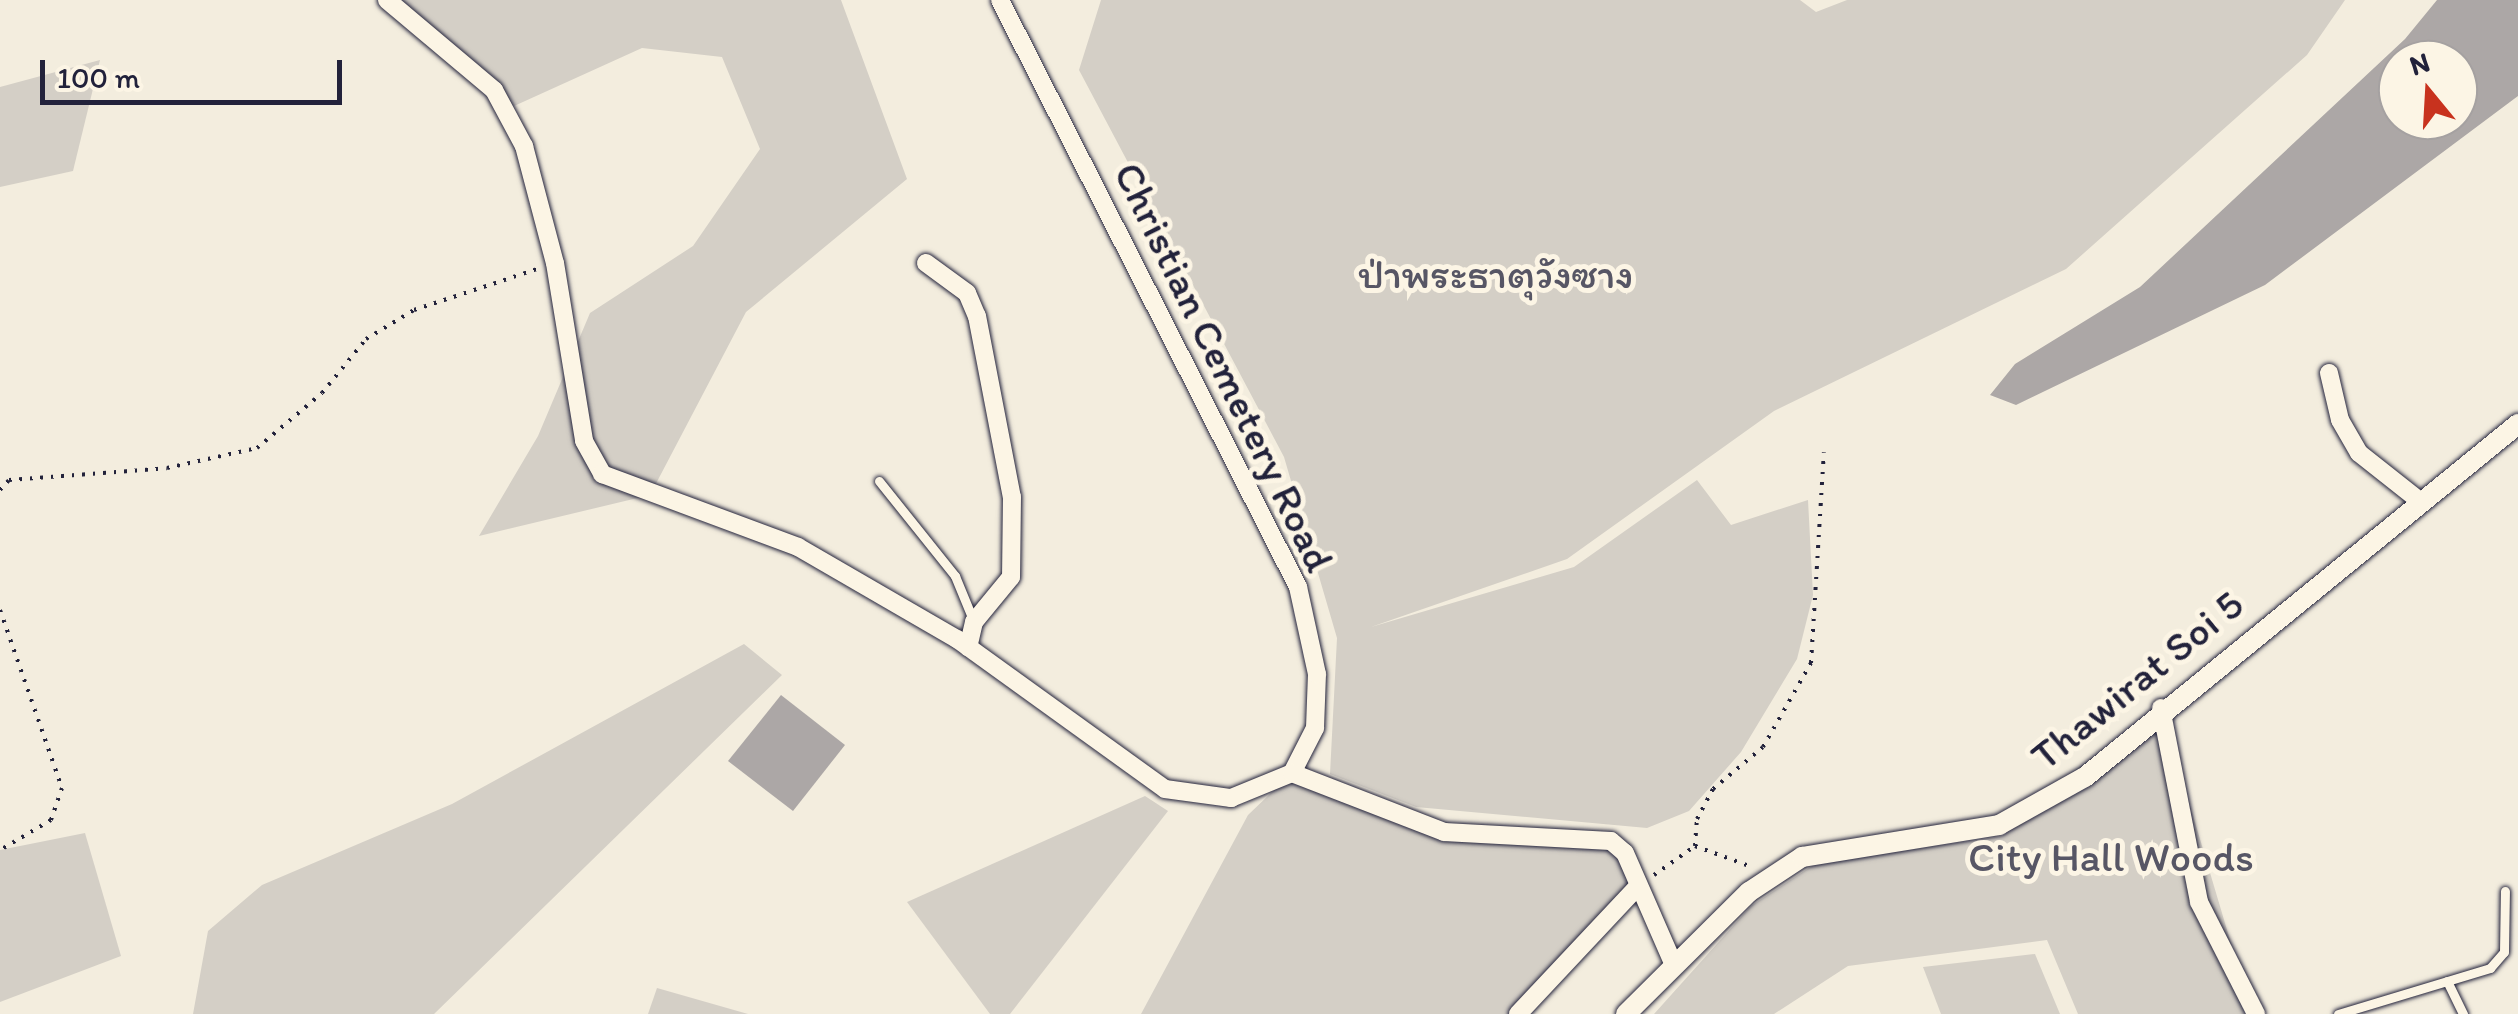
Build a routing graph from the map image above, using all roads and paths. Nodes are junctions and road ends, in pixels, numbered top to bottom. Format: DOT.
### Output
graph roads {
  1 [pos="387,0"];
  2 [pos="1000,0"];
  3 [pos="554,263"];
  4 [pos="926,263"];
  5 [pos="2328,373"];
  6 [pos="2518,424"];
  7 [pos="1824,452"];
  8 [pos="879,482"];
  9 [pos="0,490"];
  10 [pos="2420,502"];
  11 [pos="0,610"];
  12 [pos="974,622"];
  13 [pos="968,647"];
  14 [pos="2162,708"];
  15 [pos="1292,773"];
  16 [pos="1695,846"];
  17 [pos="0,850"];
  18 [pos="1771,874"];
  19 [pos="1638,886"];
  20 [pos="2506,891"];
  21 [pos="1674,965"];
  22 [pos="2448,980"];
  23 [pos="1518,1014"];
  24 [pos="1626,1014"];
  25 [pos="2256,1014"];
  26 [pos="2338,1014"];
  27 [pos="2463,1014"];
  1 -- 3 [label="street"];
  2 -- 15 [label="street, Christian Cemetery Road"];
  3 -- 9 [label="path"];
  3 -- 13 [label="street"];
  4 -- 12 [label="street"];
  5 -- 10 [label="street"];
  6 -- 10 [label="street, Thawirat Soi 5"];
  7 -- 16 [label="path"];
  8 -- 12 [label="lane"];
  10 -- 14 [label="street, Thawirat Soi 5"];
  11 -- 17 [label="path"];
  12 -- 13 [label="street"];
  13 -- 15 [label="street"];
  14 -- 18 [label="street, Thawirat Soi 5"];
  14 -- 25 [label="street"];
  15 -- 19 [label="street"];
  16 -- 18 [label="path"];
  16 -- 19 [label="path"];
  18 -- 21 [label="street, Thawirat Soi 5"];
  19 -- 21 [label="street"];
  19 -- 23 [label="street"];
  20 -- 22 [label="lane"];
  21 -- 24 [label="street, Thawirat Soi 5"];
  22 -- 26 [label="lane"];
  22 -- 27 [label="lane"];
}
